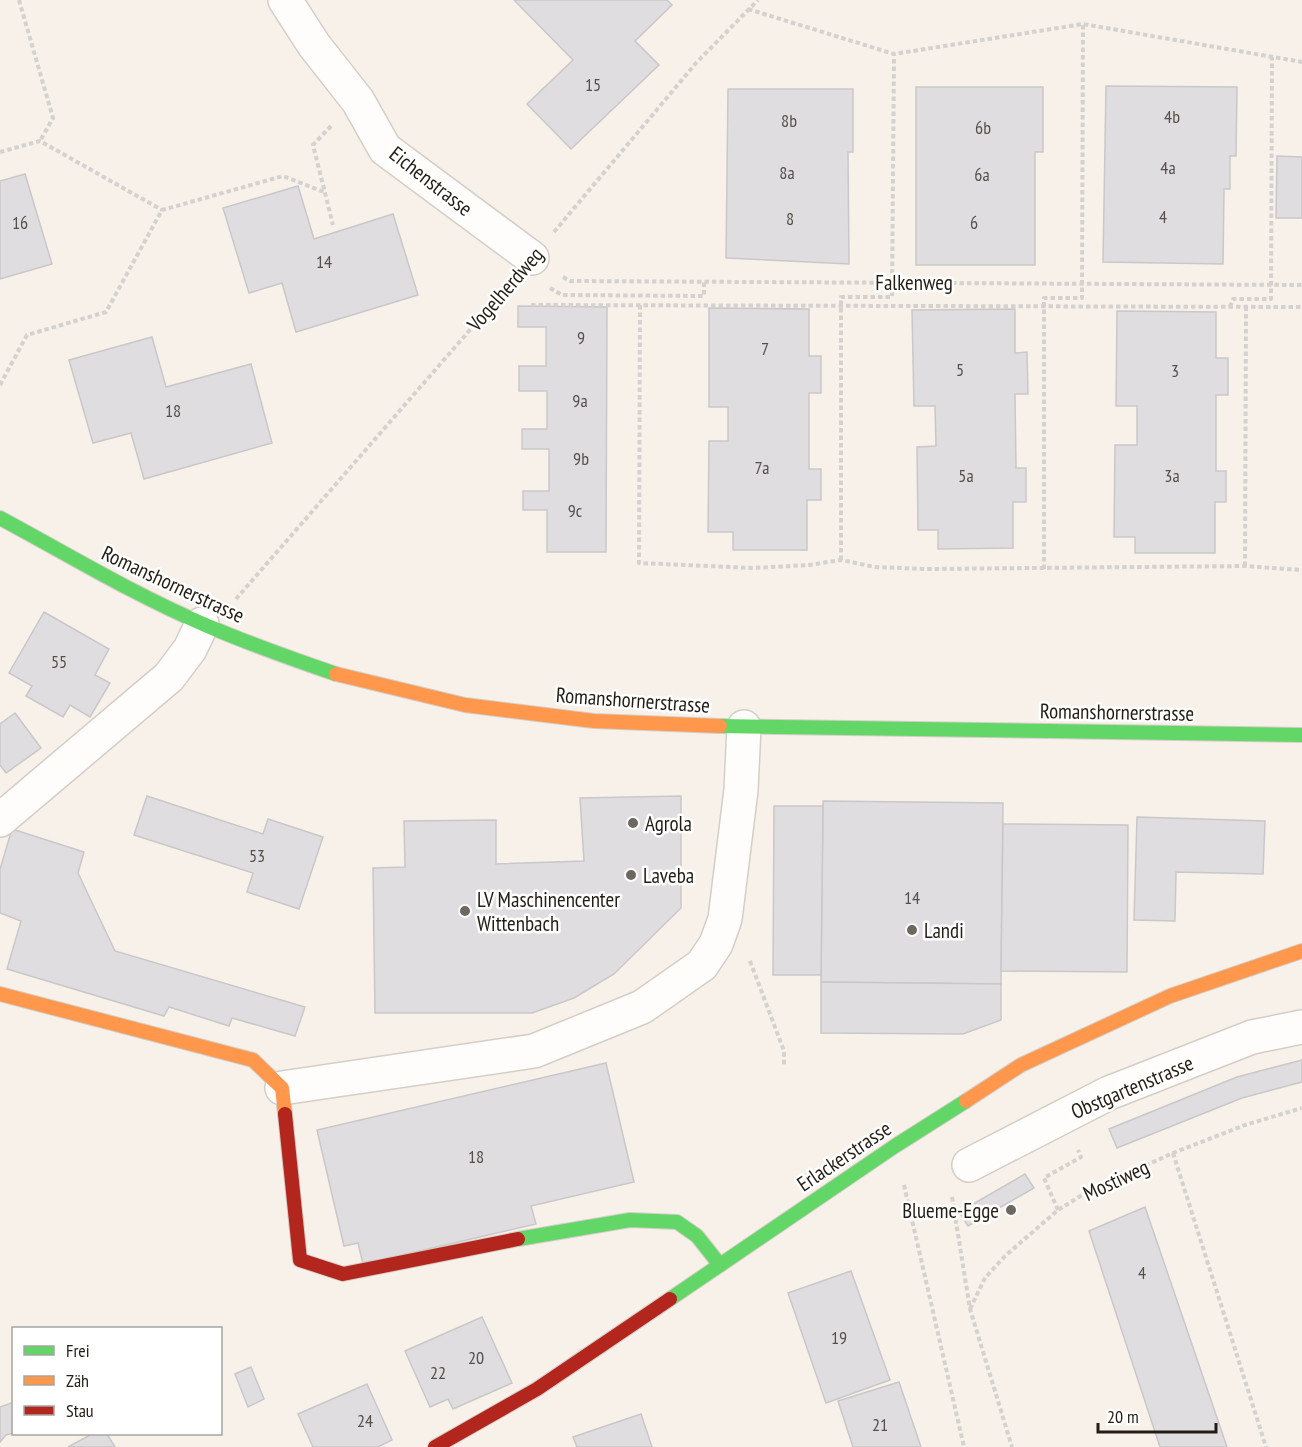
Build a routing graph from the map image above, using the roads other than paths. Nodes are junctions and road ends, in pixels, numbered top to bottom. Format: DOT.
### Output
graph roads {
  1 [pos="285,0"];
  2 [pos="527,264"];
  3 [pos="0,518"];
  4 [pos="202,624"];
  5 [pos="744,727"];
  6 [pos="1302,735"];
  7 [pos="0,820"];
  8 [pos="1302,951"];
  9 [pos="0,994"];
  10 [pos="1302,1027"];
  11 [pos="282,1088"];
  12 [pos="960,1177"];
  13 [pos="720,1265"];
  14 [pos="435,1447"];
  1 -- 2 [label="street, Eichenstrasse"];
  3 -- 4 [label="street, Romanshornerstrasse"];
  4 -- 5 [label="street, Romanshornerstrasse"];
  4 -- 7 [label="street"];
  5 -- 6 [label="street, Romanshornerstrasse"];
  5 -- 11 [label="street"];
  8 -- 13 [label="street, Erlackerstrasse"];
  9 -- 11 [label="street"];
  10 -- 12 [label="street, Obstgartenstrasse"];
  11 -- 13 [label="street"];
  13 -- 14 [label="street, Erlackerstrasse"];
}
